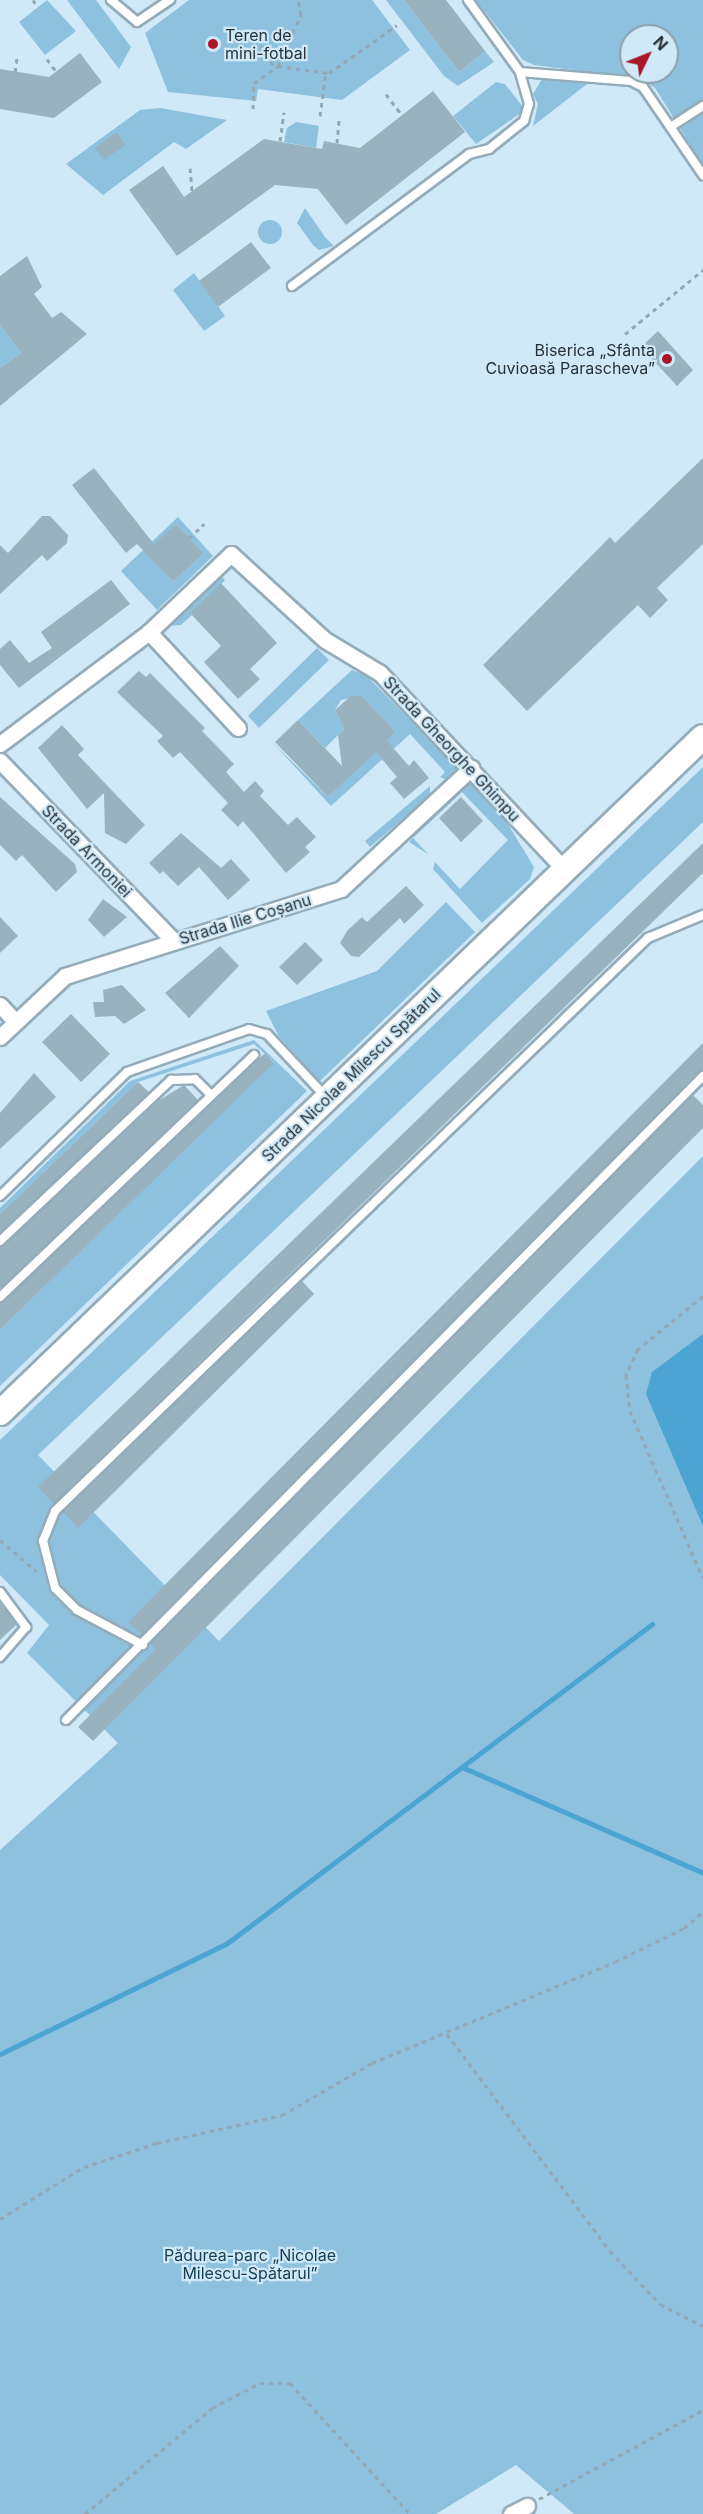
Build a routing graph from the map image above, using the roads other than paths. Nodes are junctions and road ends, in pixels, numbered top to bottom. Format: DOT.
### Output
graph roads {
  1 [pos="111,0"];
  2 [pos="170,0"];
  3 [pos="468,0"];
  4 [pos="520,72"];
  5 [pos="703,106"];
  6 [pos="672,126"];
  7 [pos="703,175"];
  8 [pos="292,286"];
  9 [pos="149,632"];
  10 [pos="238,728"];
  11 [pos="703,737"];
  12 [pos="0,744"];
  13 [pos="0,761"];
  14 [pos="471,768"];
  15 [pos="565,870"];
  16 [pos="703,915"];
  17 [pos="174,941"];
  18 [pos="0,1005"];
  19 [pos="16,1022"];
  20 [pos="0,1038"];
  21 [pos="254,1055"];
  22 [pos="703,1076"];
  23 [pos="211,1095"];
  24 [pos="327,1098"];
  25 [pos="0,1196"];
  26 [pos="0,1241"];
  27 [pos="0,1297"];
  28 [pos="0,1413"];
  29 [pos="0,1592"];
  30 [pos="143,1645"];
  31 [pos="0,1658"];
  32 [pos="66,1720"];
  33 [pos="527,2506"];
  34 [pos="512,2514"];
  1 -- 2 [label="lane"];
  3 -- 4 [label="lane"];
  4 -- 6 [label="lane"];
  4 -- 8 [label="lane"];
  5 -- 6 [label="lane"];
  6 -- 7 [label="lane"];
  9 -- 10 [label="street"];
  9 -- 12 [label="street, Strada Gheorghe Ghimpu"];
  9 -- 14 [label="street, Strada Gheorghe Ghimpu"];
  11 -- 15 [label="main road, Strada Nicolae Milescu Spătarul"];
  13 -- 17 [label="street, Strada Armoniei"];
  14 -- 15 [label="street, Strada Gheorghe Ghimpu"];
  14 -- 17 [label="street, Strada Ilie Coșanu"];
  15 -- 24 [label="main road, Strada Nicolae Milescu Spătarul"];
  16 -- 30 [label="lane"];
  17 -- 19 [label="street, Strada Ilie Coșanu"];
  18 -- 19 [label="street"];
  19 -- 20 [label="street, Strada Ilie Coșanu"];
  21 -- 23 [label="lane"];
  22 -- 30 [label="lane"];
  23 -- 26 [label="lane"];
  23 -- 27 [label="lane"];
  24 -- 25 [label="lane"];
  24 -- 28 [label="main road, Strada Nicolae Milescu Spătarul"];
  29 -- 31 [label="lane"];
  30 -- 32 [label="lane"];
  33 -- 34 [label="street"];
}
